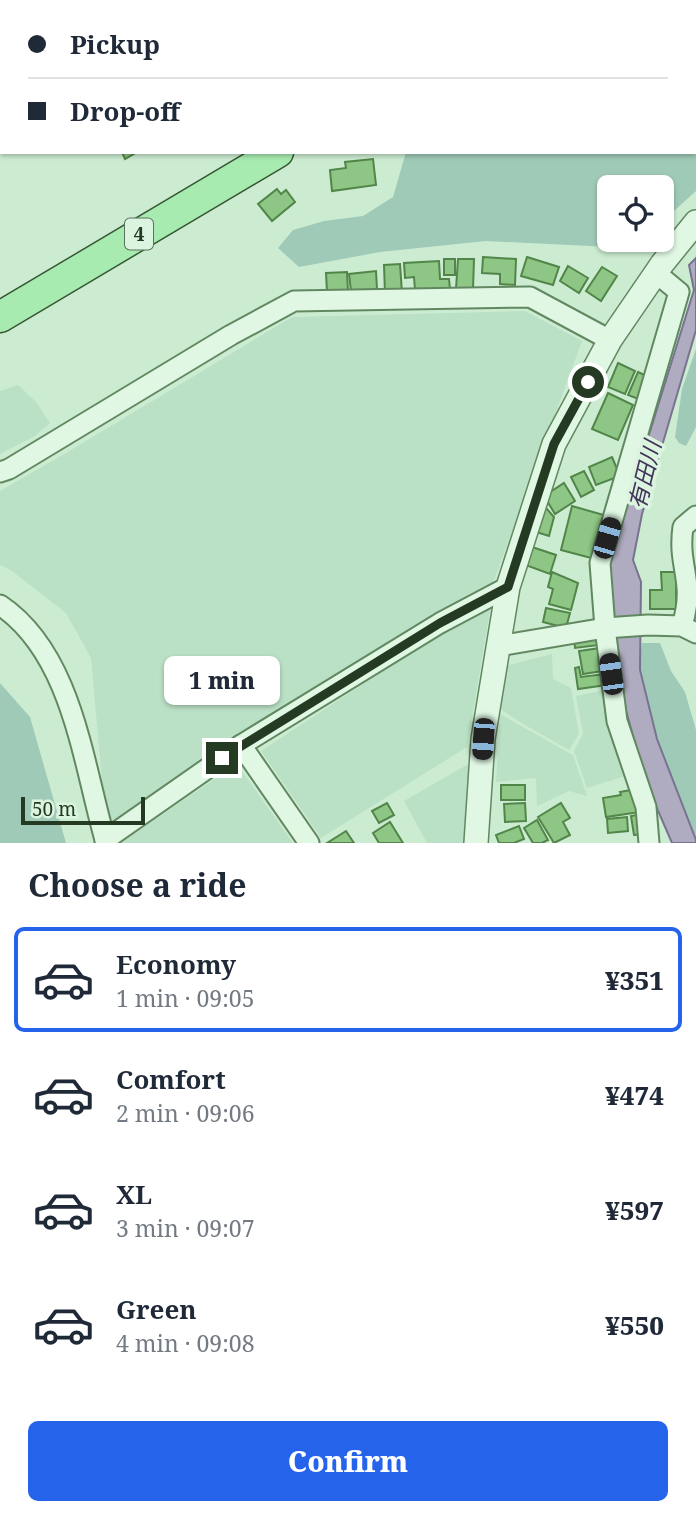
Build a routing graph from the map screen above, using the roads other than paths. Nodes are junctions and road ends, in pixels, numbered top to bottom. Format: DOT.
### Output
graph roads {
  1 [pos="275,154"];
  2 [pos="696,222"];
  3 [pos="656,273"];
  4 [pos="0,317"];
  5 [pos="610,340"];
  6 [pos="0,472"];
  7 [pos="696,516"];
  8 [pos="508,587"];
  9 [pos="0,605"];
  10 [pos="605,628"];
  11 [pos="689,630"];
  12 [pos="498,646"];
  13 [pos="241,745"];
  14 [pos="106,842"];
  15 [pos="309,843"];
  16 [pos="476,843"];
  17 [pos="649,843"];
  1 -- 4 [label="main road, 4"];
  2 -- 3 [label="street"];
  3 -- 5 [label="street"];
  3 -- 10 [label="street"];
  5 -- 6 [label="street"];
  5 -- 8 [label="street"];
  7 -- 11 [label="street"];
  8 -- 12 [label="street"];
  8 -- 13 [label="street"];
  9 -- 14 [label="street"];
  10 -- 11 [label="street"];
  10 -- 12 [label="street"];
  10 -- 17 [label="street"];
  12 -- 16 [label="street"];
  13 -- 14 [label="street"];
  13 -- 15 [label="street"];
}
